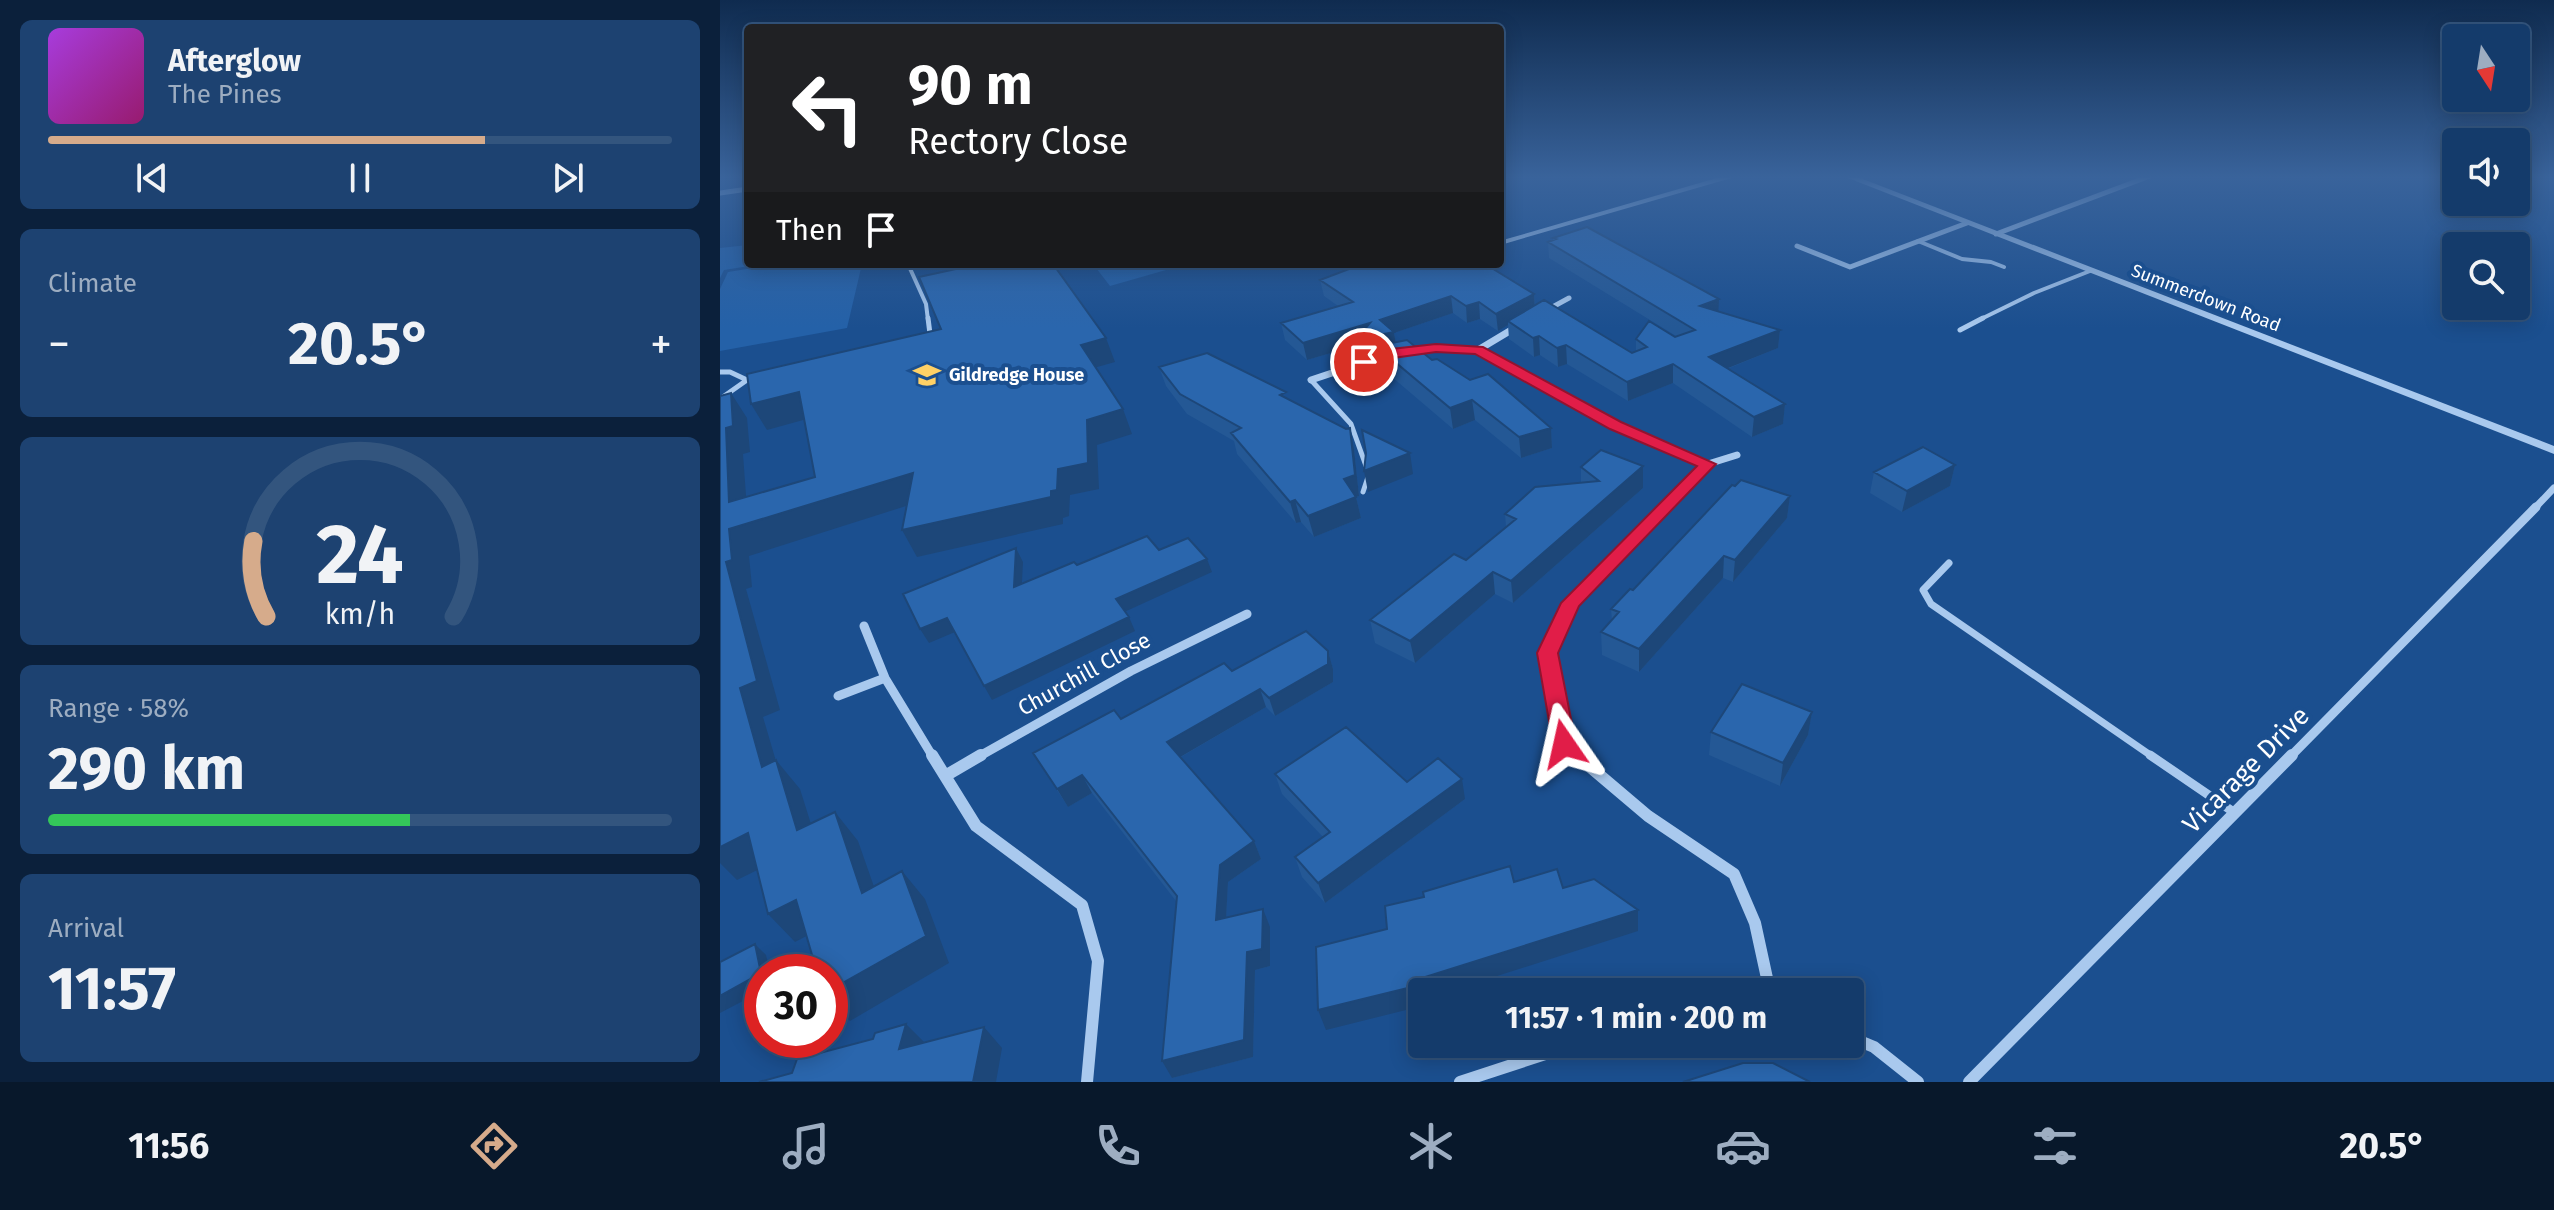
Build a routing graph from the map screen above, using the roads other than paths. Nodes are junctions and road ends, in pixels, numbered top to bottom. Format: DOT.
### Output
graph roads {
  1 [pos="1557,226"];
  2 [pos="1957,226"];
  3 [pos="1976,226"];
  4 [pos="2016,226"];
  5 [pos="1996,234"];
  6 [pos="1918,241"];
  7 [pos="1504,242"];
  8 [pos="1797,246"];
  9 [pos="2004,267"];
  10 [pos="910,268"];
  11 [pos="2090,271"];
  12 [pos="1569,298"];
  13 [pos="1544,311"];
  14 [pos="1531,318"];
  15 [pos="1960,330"];
  16 [pos="914,338"];
  17 [pos="1478,350"];
  18 [pos="1406,352"];
  19 [pos="1391,354"];
  20 [pos="720,372"];
  21 [pos="762,376"];
  22 [pos="747,380"];
  23 [pos="1311,380"];
  24 [pos="720,399"];
  25 [pos="2554,450"];
  26 [pos="1737,455"];
  27 [pos="1708,464"];
  28 [pos="2554,488"];
  29 [pos="1363,492"];
  30 [pos="1949,563"];
  31 [pos="1247,614"];
  32 [pos="864,626"];
  33 [pos="885,678"];
  34 [pos="838,696"];
  35 [pos="945,776"];
  36 [pos="2235,813"];
  37 [pos="1767,978"];
  38 [pos="1864,1043"];
  39 [pos="1533,1058"];
  40 [pos="1087,1082"];
  41 [pos="1460,1082"];
  42 [pos="1918,1082"];
  43 [pos="1969,1082"];
  1 -- 7 [label="lane"];
  2 -- 6 [label="street"];
  3 -- 5 [label="street, Summerdown Road"];
  4 -- 5 [label="street"];
  5 -- 11 [label="street, Summerdown Road"];
  6 -- 8 [label="street"];
  6 -- 9 [label="lane"];
  10 -- 16 [label="lane"];
  11 -- 15 [label="lane"];
  11 -- 25 [label="street, Summerdown Road"];
  12 -- 13 [label="street"];
  14 -- 17 [label="street"];
  17 -- 18 [label="street"];
  17 -- 27 [label="street"];
  19 -- 23 [label="street"];
  20 -- 22 [label="lane"];
  21 -- 22 [label="lane"];
  22 -- 24 [label="lane"];
  23 -- 29 [label="lane"];
  26 -- 27 [label="street"];
  27 -- 37 [label="street"];
  28 -- 36 [label="street, Vicarage Drive"];
  30 -- 36 [label="lane"];
  31 -- 35 [label="street, Churchill Close"];
  32 -- 33 [label="street"];
  33 -- 34 [label="street"];
  33 -- 35 [label="street"];
  35 -- 40 [label="street"];
  36 -- 43 [label="street, Vicarage Drive"];
  38 -- 42 [label="street"];
  39 -- 41 [label="street"];
}
